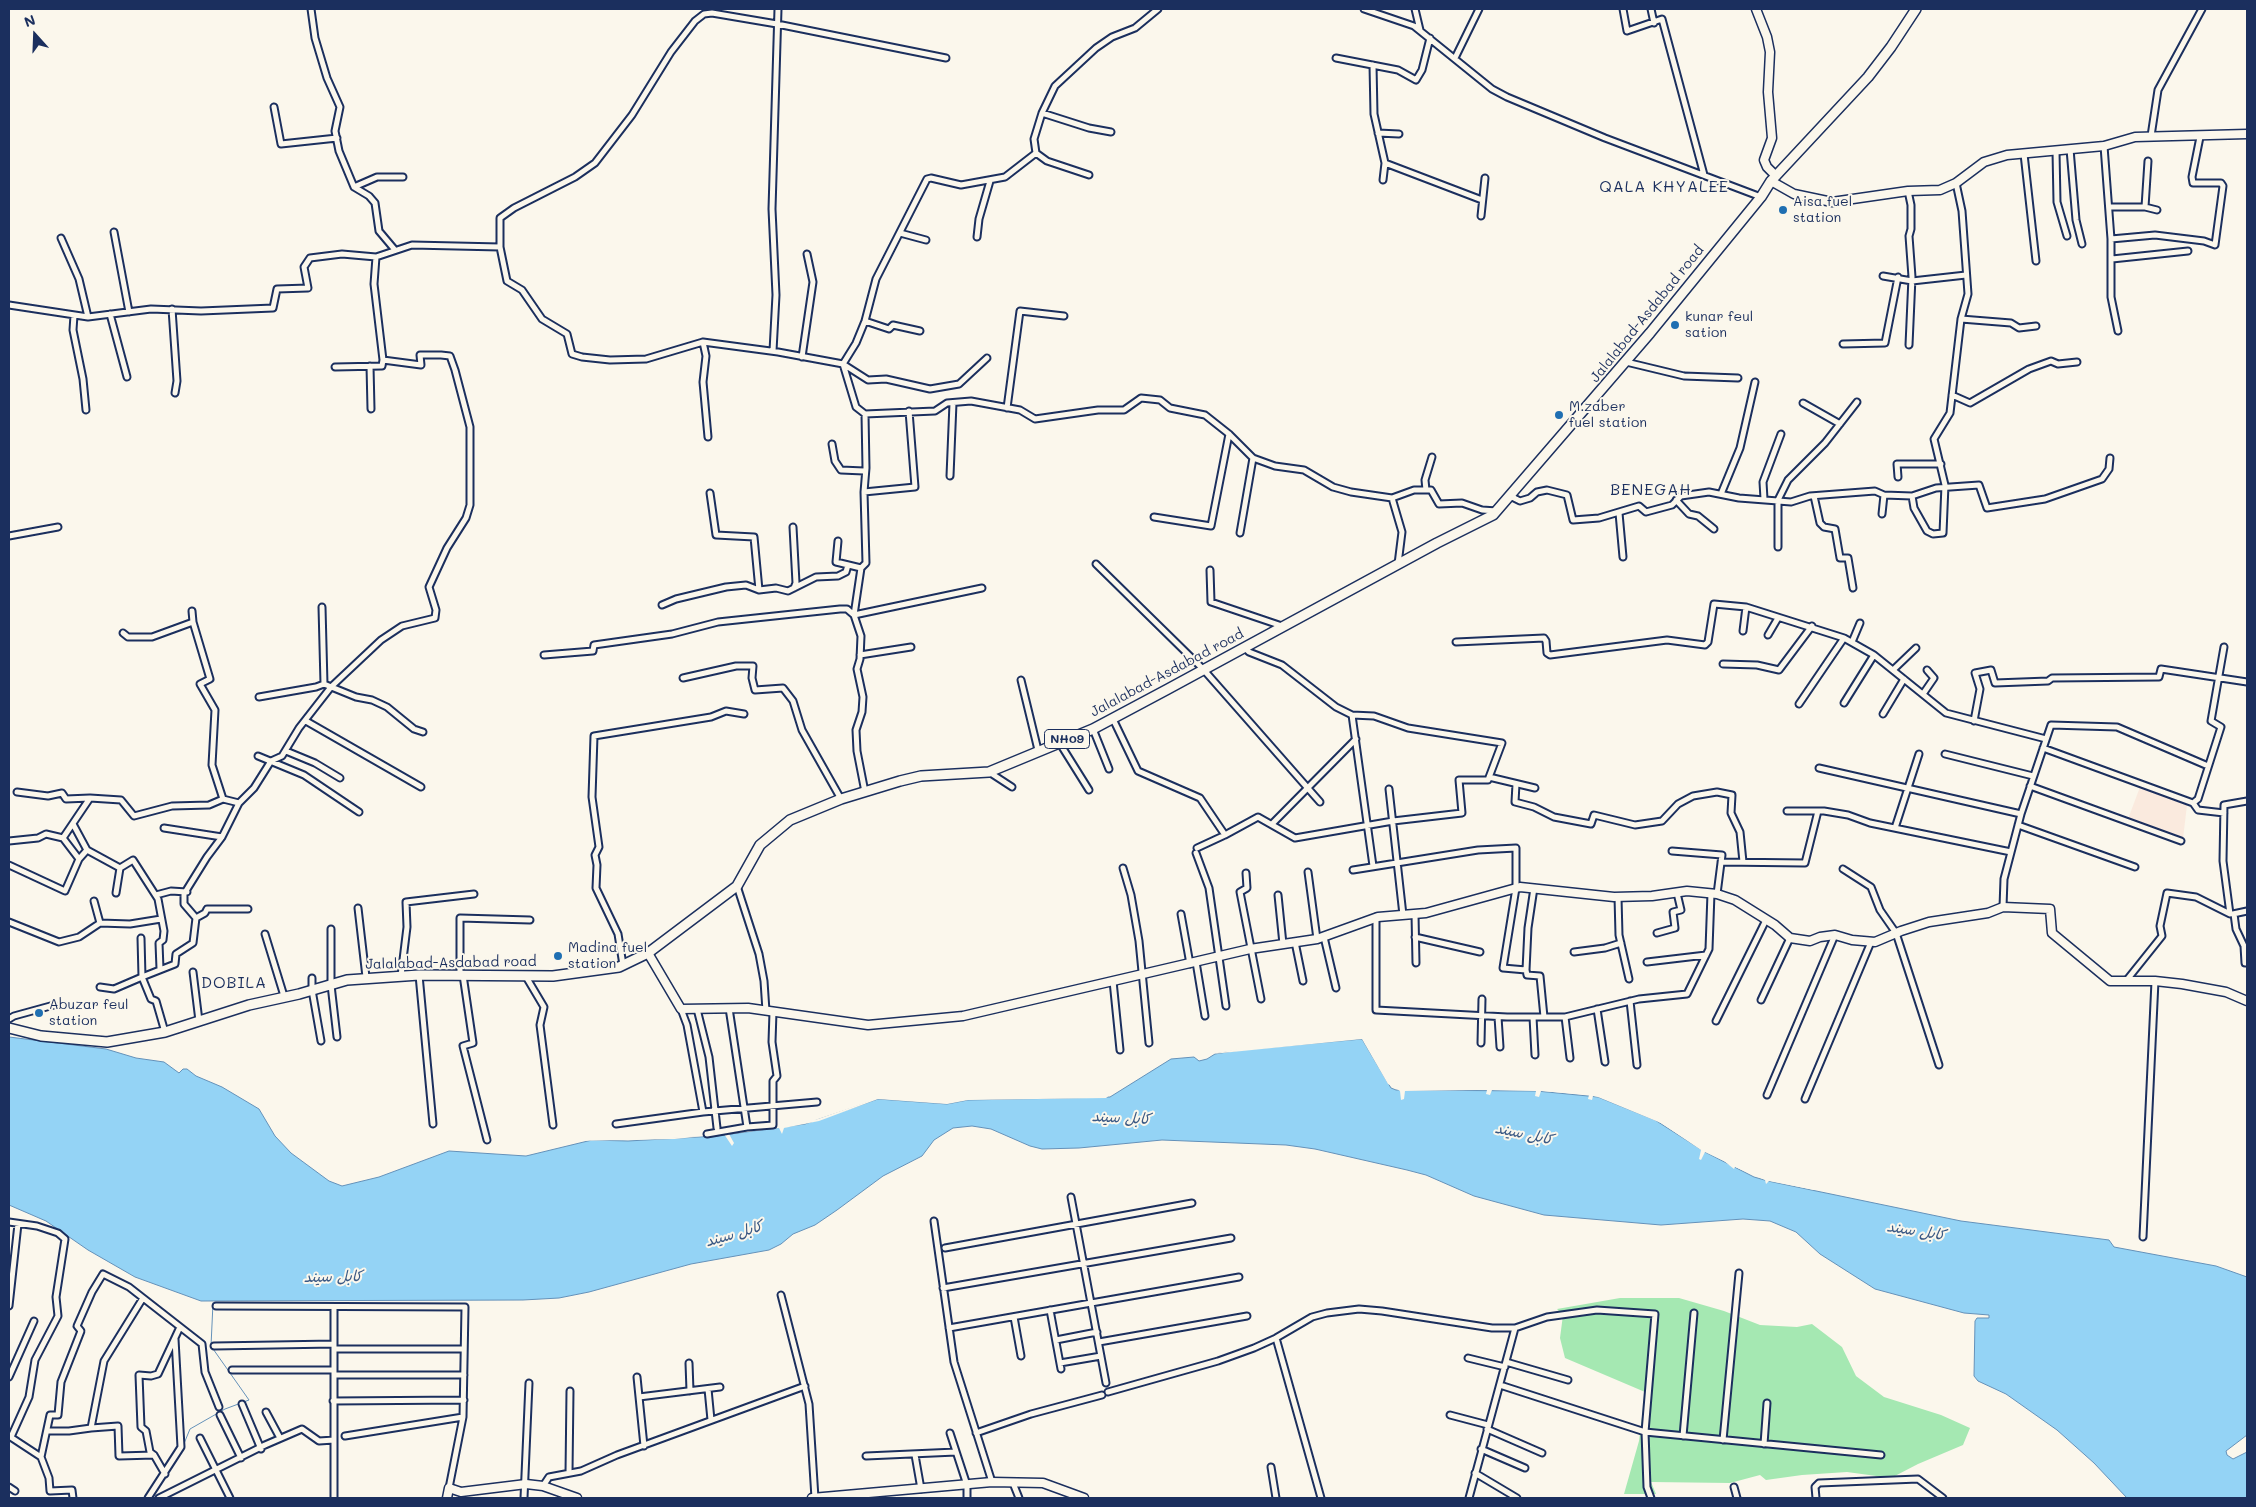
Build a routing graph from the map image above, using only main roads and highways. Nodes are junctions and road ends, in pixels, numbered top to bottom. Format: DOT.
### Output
graph roads {
  1 [pos="1916,9"];
  2 [pos="9,1028"];
  1 -- 2 [label="main road, Jalalabad-Asdabad road / NH09"];
}
